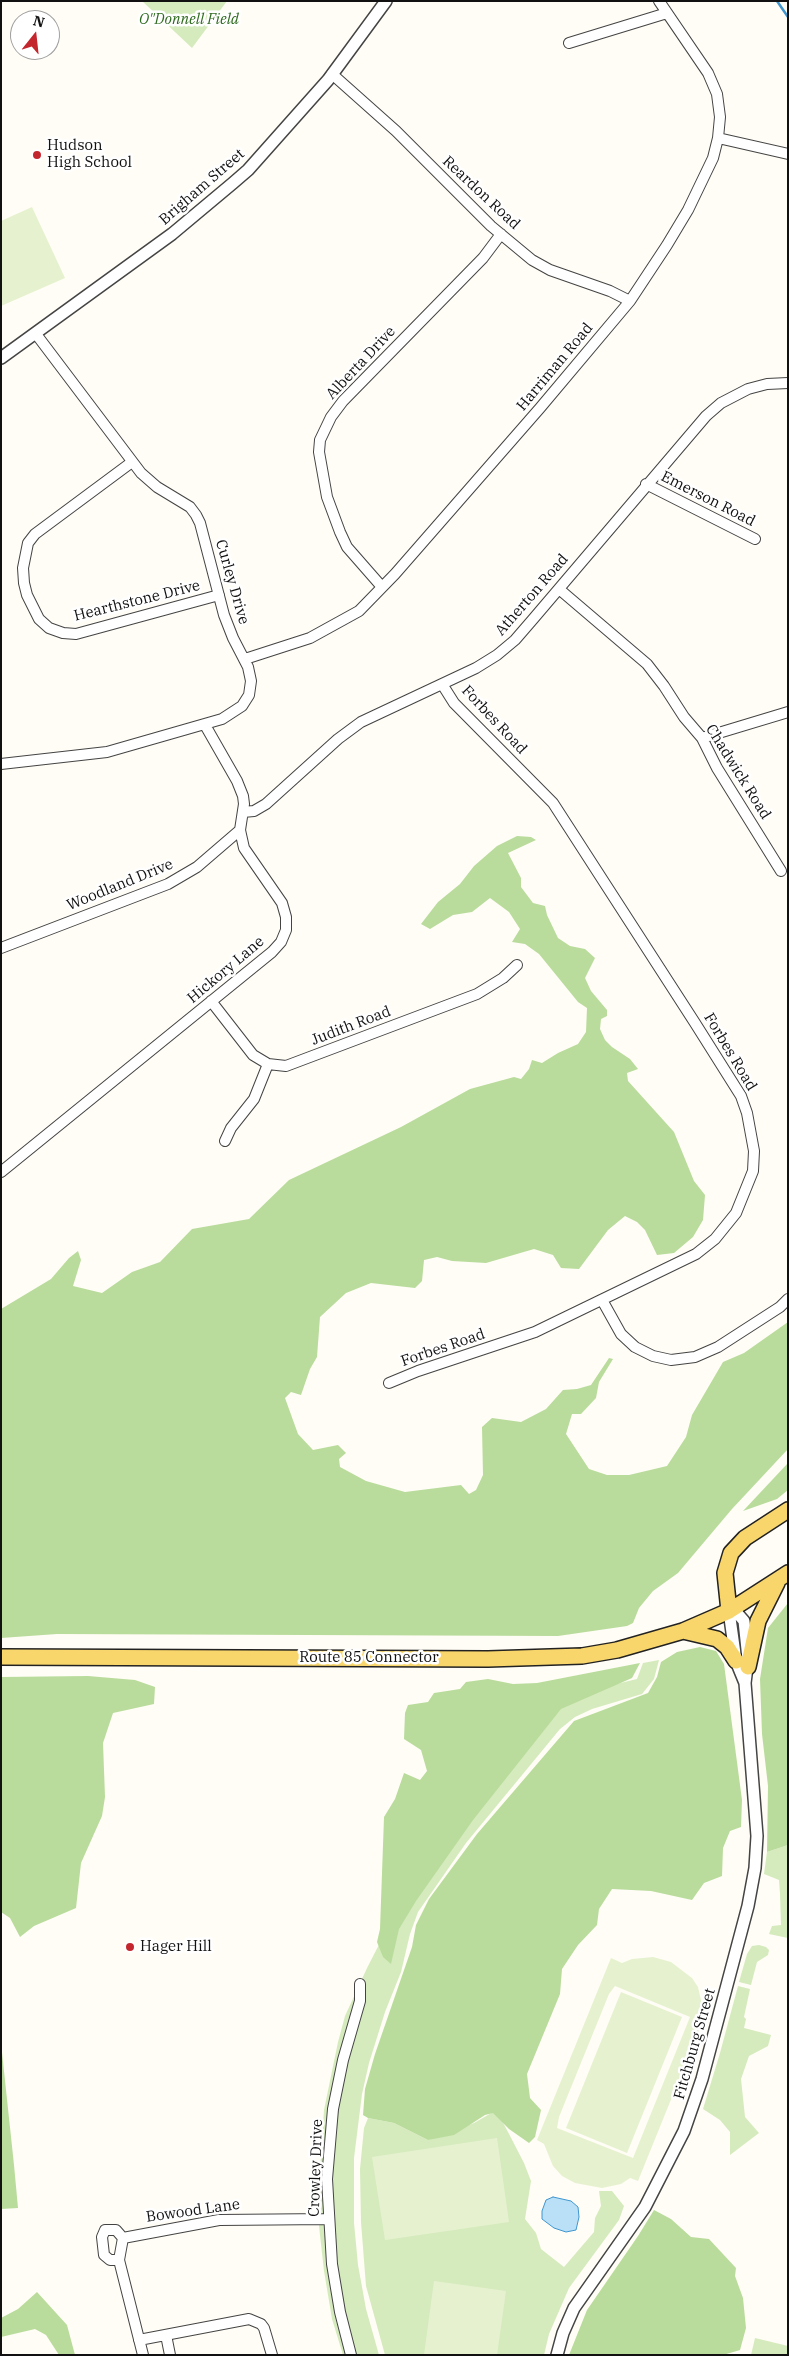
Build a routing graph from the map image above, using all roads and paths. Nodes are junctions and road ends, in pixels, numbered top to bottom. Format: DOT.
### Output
graph roads {
  1 [pos="386,1"];
  2 [pos="659,1"];
  3 [pos="667,13"];
  4 [pos="569,43"];
  5 [pos="332,74"];
  6 [pos="718,138"];
  7 [pos="788,154"];
  8 [pos="501,234"];
  9 [pos="630,301"];
  10 [pos="36,334"];
  11 [pos="1,358"];
  12 [pos="788,382"];
  13 [pos="132,462"];
  14 [pos="646,484"];
  15 [pos="755,539"];
  16 [pos="382,588"];
  17 [pos="559,589"];
  18 [pos="219,596"];
  19 [pos="245,659"];
  20 [pos="442,684"];
  21 [pos="788,712"];
  22 [pos="205,724"];
  23 [pos="702,738"];
  24 [pos="1,764"];
  25 [pos="243,812"];
  26 [pos="240,830"];
  27 [pos="781,870"];
  28 [pos="1,948"];
  29 [pos="517,965"];
  30 [pos="211,1001"];
  31 [pos="268,1064"];
  32 [pos="225,1141"];
  33 [pos="1,1172"];
  34 [pos="788,1299"];
  35 [pos="602,1300"];
  36 [pos="389,1383"];
  37 [pos="788,1510"];
  38 [pos="783,1576"];
  39 [pos="729,1611"];
  40 [pos="683,1631"];
  41 [pos="1,1657"];
  42 [pos="742,1664"];
  43 [pos="360,1984"];
  44 [pos="328,2219"];
  45 [pos="123,2238"];
  46 [pos="119,2260"];
  47 [pos="166,2335"];
  48 [pos="139,2340"];
  49 [pos="144,2355"];
  50 [pos="170,2355"];
  51 [pos="272,2355"];
  52 [pos="351,2355"];
  53 [pos="557,2355"];
  1 -- 5 [label="street, Brigham Street"];
  2 -- 3 [label="street, Harriman Road"];
  3 -- 4 [label="street"];
  3 -- 6 [label="street, Harriman Road"];
  5 -- 8 [label="street, Reardon Road"];
  5 -- 10 [label="street, Brigham Street"];
  6 -- 7 [label="street"];
  6 -- 9 [label="street, Harriman Road"];
  8 -- 9 [label="street, Reardon Road"];
  8 -- 16 [label="street, Alberta Drive"];
  9 -- 16 [label="street, Harriman Road"];
  10 -- 11 [label="street, Brigham Street"];
  10 -- 13 [label="street, Curley Drive"];
  12 -- 14 [label="street, Atherton Road"];
  13 -- 18 [label="street, Curley Drive"];
  13 -- 18 [label="street, Hearthstone Drive"];
  14 -- 15 [label="street, Emerson Road"];
  14 -- 17 [label="street, Atherton Road"];
  16 -- 19 [label="street, Harriman Road"];
  17 -- 20 [label="street, Atherton Road"];
  17 -- 23 [label="street, Chadwick Road"];
  18 -- 19 [label="street, Curley Drive"];
  19 -- 22 [label="street, Curley Drive"];
  20 -- 25 [label="street, Atherton Road"];
  20 -- 35 [label="street, Forbes Road"];
  21 -- 23 [label="street"];
  22 -- 24 [label="street, Curley Drive"];
  22 -- 25 [label="street, Hickory Lane"];
  23 -- 27 [label="street, Chadwick Road"];
  25 -- 26 [label="street, Hickory Lane"];
  26 -- 28 [label="street, Woodland Drive"];
  26 -- 30 [label="street, Hickory Lane"];
  29 -- 31 [label="street, Judith Road"];
  30 -- 31 [label="street"];
  30 -- 33 [label="street, Hickory Lane"];
  31 -- 32 [label="street"];
  34 -- 35 [label="street"];
  35 -- 36 [label="street, Forbes Road"];
  37 -- 39 [label="main road"];
  38 -- 39 [label="main road, Route 85 Connector"];
  38 -- 42 [label="main road"];
  39 -- 40 [label="main road, Route 85 Connector"];
  39 -- 42 [label="street, Fitchburg Street"];
  40 -- 41 [label="main road, Route 85 Connector"];
  40 -- 42 [label="main road"];
  42 -- 53 [label="street, Fitchburg Street"];
  43 -- 44 [label="street, Crowley Drive"];
  44 -- 45 [label="street, Bowood Lane"];
  44 -- 52 [label="street, Crowley Drive"];
  45 -- 46 [label="street"];
  45 -- 46 [label="street"];
  46 -- 48 [label="street"];
  47 -- 48 [label="street"];
  47 -- 50 [label="street"];
  47 -- 51 [label="street"];
  48 -- 49 [label="street"];
}
